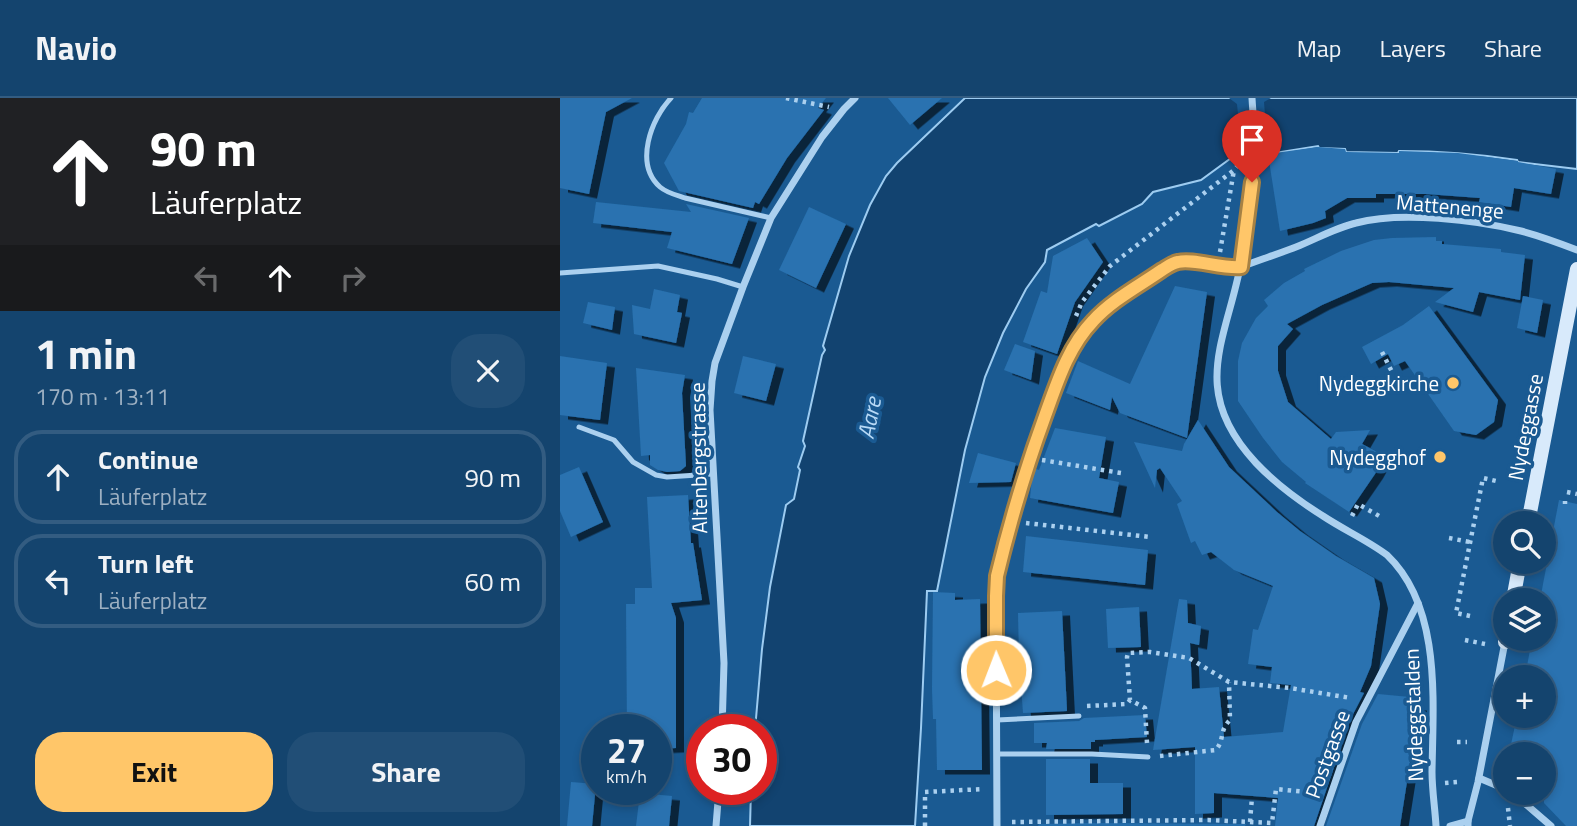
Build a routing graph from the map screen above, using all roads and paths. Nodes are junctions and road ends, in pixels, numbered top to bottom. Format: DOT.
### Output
graph roads {
  1 [pos="671,98"];
  2 [pos="786,98"];
  3 [pos="855,98"];
  4 [pos="1252,98"];
  5 [pos="844,109"];
  6 [pos="1242,159"];
  7 [pos="1234,170"];
  8 [pos="771,218"];
  9 [pos="1577,250"];
  10 [pos="1218,266"];
  11 [pos="1241,267"];
  12 [pos="1577,269"];
  13 [pos="560,273"];
  14 [pos="743,287"];
  15 [pos="1076,317"];
  16 [pos="1382,352"];
  17 [pos="1393,374"];
  18 [pos="579,427"];
  19 [pos="1030,457"];
  20 [pos="1121,473"];
  21 [pos="713,474"];
  22 [pos="1496,481"];
  23 [pos="1567,492"];
  24 [pos="1577,494"];
  25 [pos="1530,511"];
  26 [pos="1352,516"];
  27 [pos="1381,517"];
  28 [pos="1011,521"];
  29 [pos="1150,537"];
  30 [pos="1450,538"];
  31 [pos="1470,542"];
  32 [pos="1418,603"];
  33 [pos="1470,616"];
  34 [pos="1465,640"];
  35 [pos="1485,644"];
  36 [pos="1503,651"];
  37 [pos="1228,682"];
  38 [pos="1367,697"];
  39 [pos="1130,700"];
  40 [pos="722,714"];
  41 [pos="1079,716"];
  42 [pos="997,720"];
  43 [pos="1457,742"];
  44 [pos="1467,743"];
  45 [pos="997,754"];
  46 [pos="1148,757"];
  47 [pos="1479,778"];
  48 [pos="1493,784"];
  49 [pos="996,789"];
  50 [pos="1305,792"];
  51 [pos="1252,797"];
  52 [pos="718,805"];
  53 [pos="1527,805"];
  54 [pos="1250,822"];
  55 [pos="1468,824"];
  56 [pos="716,826"];
  57 [pos="925,826"];
  58 [pos="997,826"];
  59 [pos="1028,826"];
  60 [pos="1320,826"];
  61 [pos="1436,826"];
  62 [pos="1450,826"];
  63 [pos="1551,826"];
  1 -- 8 [label="lane"];
  2 -- 5 [label="path"];
  3 -- 5 [label="street, Altenbergstrasse"];
  4 -- 11 [label="street, Nydeggstalden"];
  5 -- 8 [label="street, Altenbergstrasse"];
  6 -- 7 [label="path"];
  7 -- 10 [label="path"];
  7 -- 15 [label="path"];
  8 -- 14 [label="street, Altenbergstrasse"];
  9 -- 11 [label="street, Mattenenge"];
  10 -- 11 [label="street"];
  10 -- 19 [label="street"];
  11 -- 32 [label="street, Nydeggstalden"];
  12 -- 25 [label="street, Nydeggasse"];
  13 -- 14 [label="lane"];
  14 -- 21 [label="street, Altenbergstrasse"];
  16 -- 17 [label="path"];
  18 -- 21 [label="lane"];
  19 -- 20 [label="path"];
  19 -- 28 [label="street"];
  21 -- 40 [label="street, Altenbergstrasse"];
  22 -- 31 [label="path"];
  23 -- 24 [label="path"];
  26 -- 27 [label="path"];
  28 -- 29 [label="path"];
  28 -- 42 [label="street"];
  30 -- 31 [label="path"];
  31 -- 33 [label="path"];
  32 -- 38 [label="street, Nydeggstalden"];
  32 -- 61 [label="street, Nydeggstalden"];
  34 -- 35 [label="path"];
  36 -- 47 [label="street"];
  37 -- 38 [label="path"];
  37 -- 39 [label="path"];
  37 -- 46 [label="path"];
  38 -- 60 [label="street, Postgasse"];
  39 -- 41 [label="path"];
  39 -- 46 [label="path"];
  41 -- 42 [label="lane"];
  42 -- 45 [label="street"];
  43 -- 44 [label="path"];
  45 -- 46 [label="lane"];
  45 -- 49 [label="street"];
  47 -- 48 [label="street"];
  47 -- 55 [label="street"];
  49 -- 57 [label="path"];
  49 -- 58 [label="street"];
  50 -- 54 [label="path"];
  51 -- 54 [label="path"];
  52 -- 56 [label="street"];
  53 -- 63 [label="street"];
  54 -- 59 [label="path"];
  55 -- 62 [label="street"];
}
